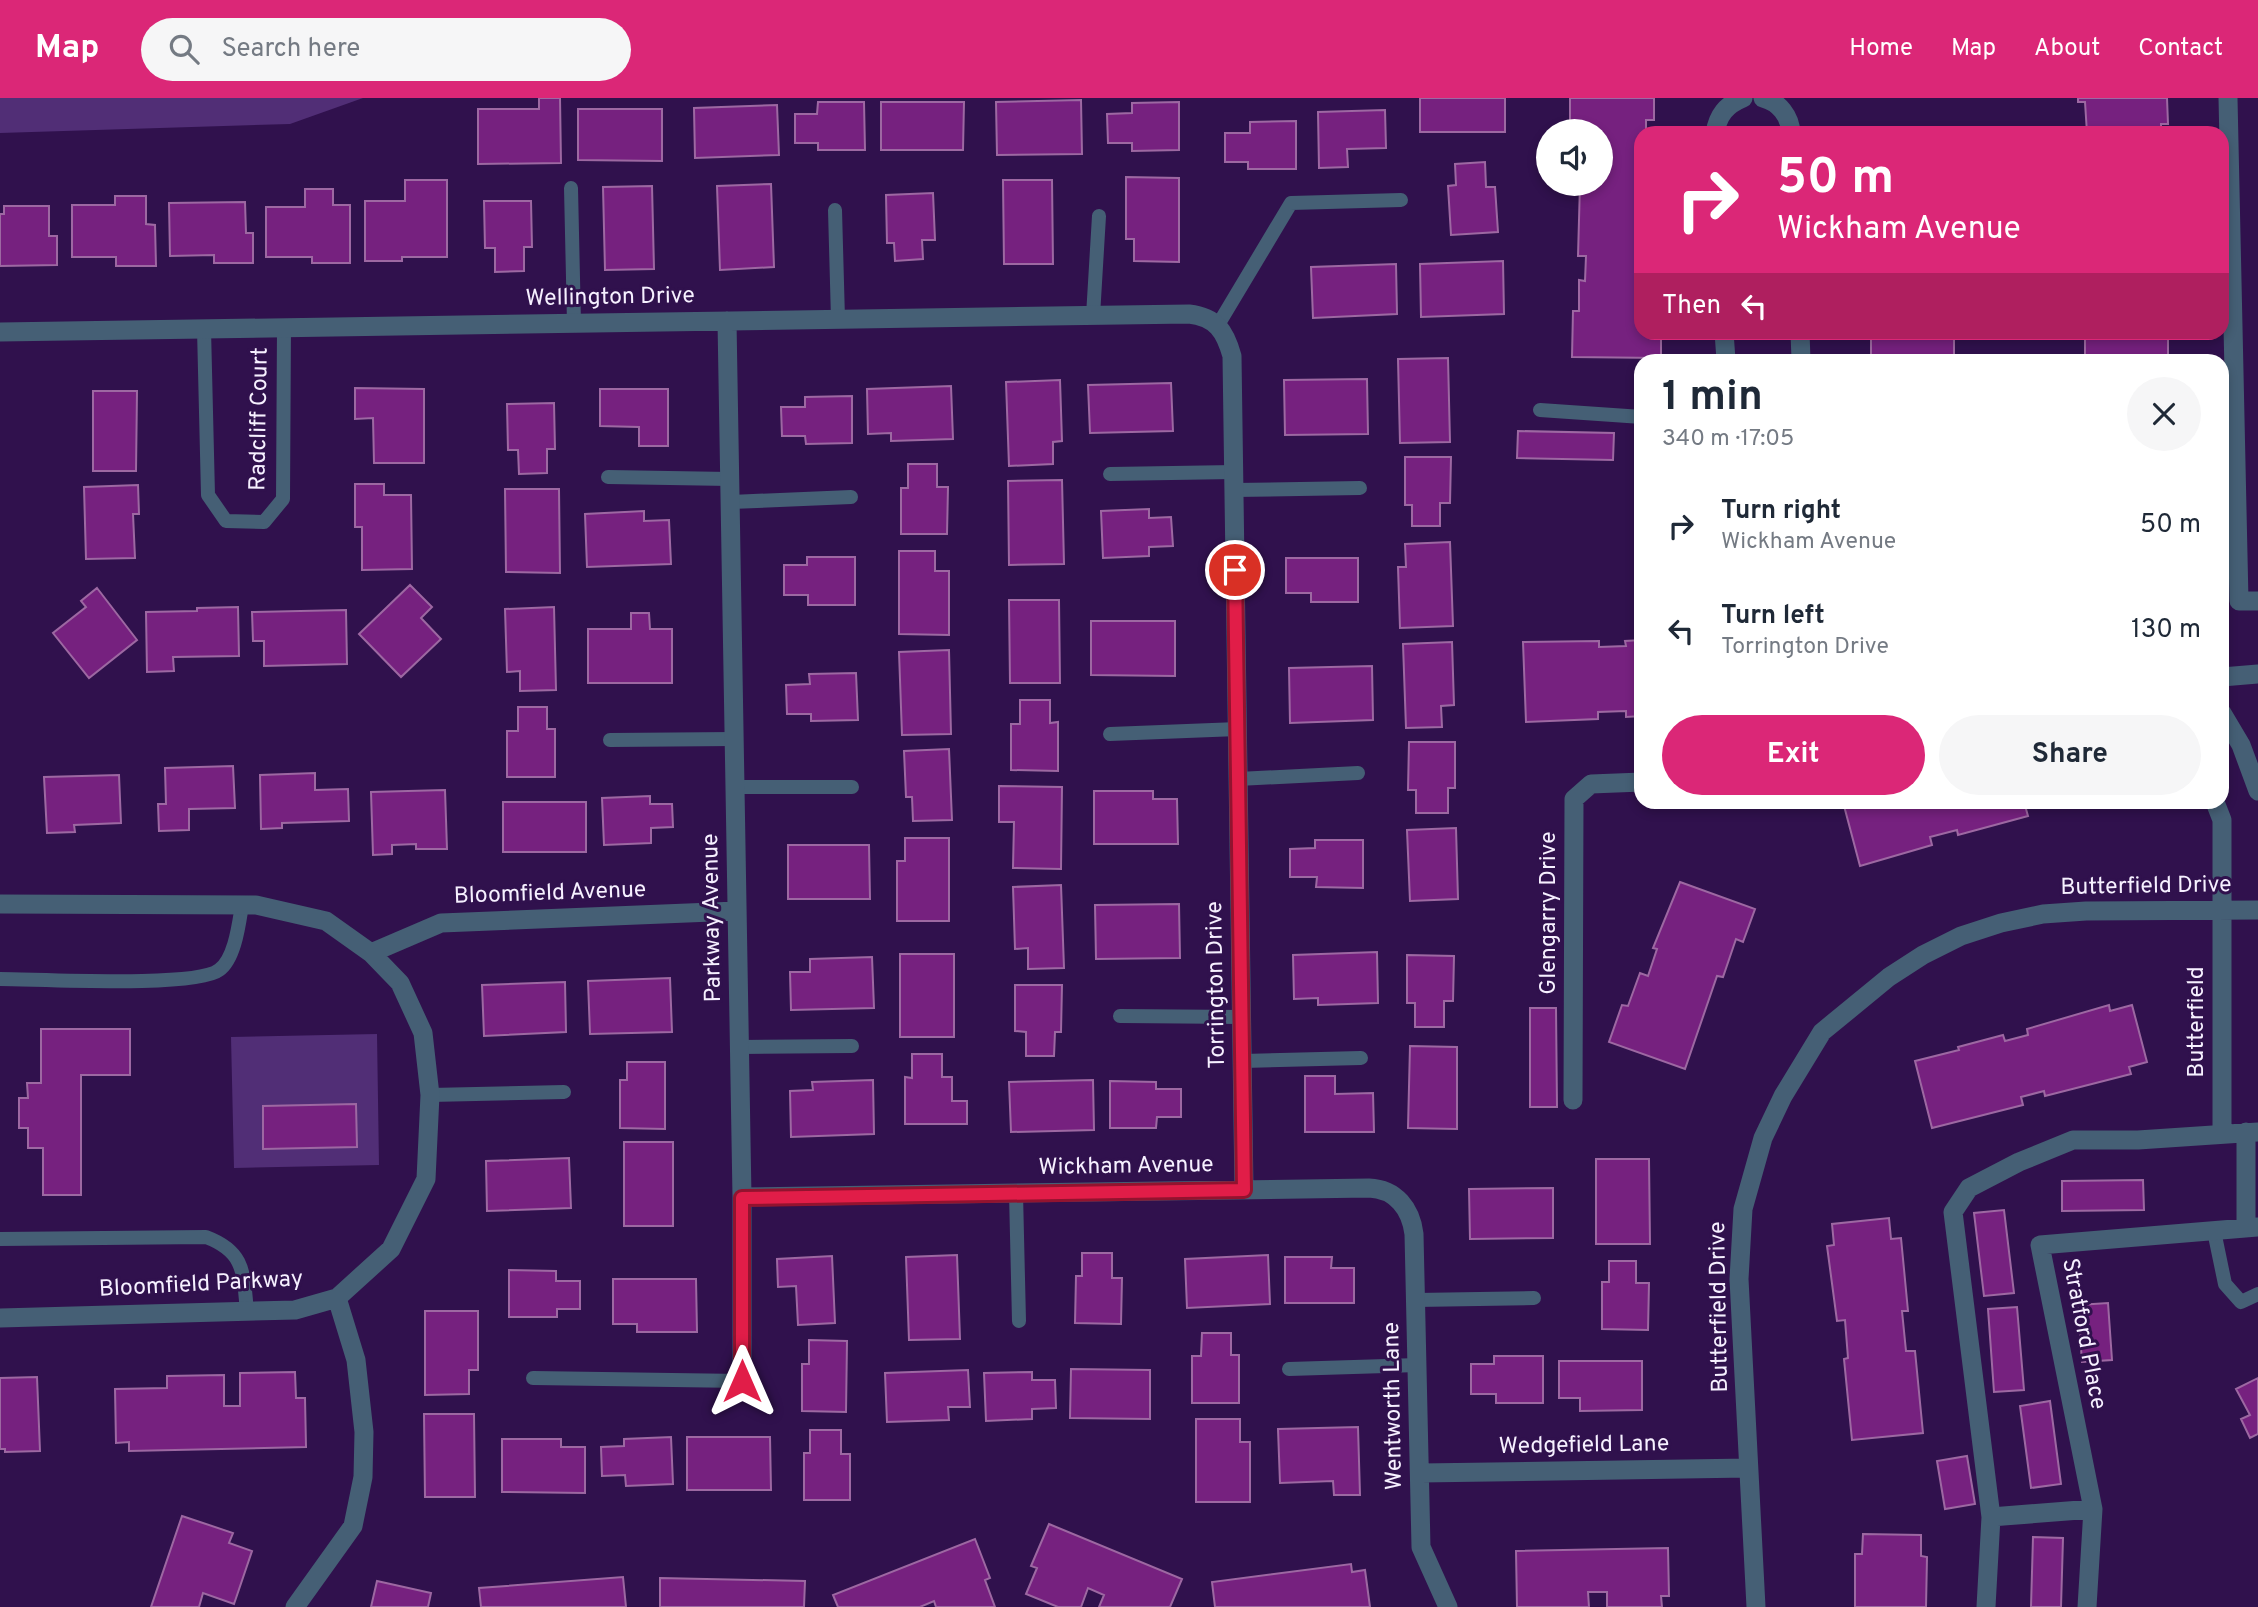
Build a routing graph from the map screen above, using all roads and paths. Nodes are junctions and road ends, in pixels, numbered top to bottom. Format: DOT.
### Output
graph roads {
  1 [pos="1743,98"];
  2 [pos="1763,98"];
  3 [pos="2228,98"];
  4 [pos="1717,126"];
  5 [pos="1789,126"];
  6 [pos="2229,126"];
  7 [pos="2229,144"];
  8 [pos="571,188"];
  9 [pos="1401,200"];
  10 [pos="835,210"];
  11 [pos="1099,216"];
  12 [pos="1093,316"];
  13 [pos="838,319"];
  14 [pos="727,321"];
  15 [pos="575,323"];
  16 [pos="1218,325"];
  17 [pos="284,327"];
  18 [pos="204,329"];
  19 [pos="0,332"];
  20 [pos="1540,410"];
  21 [pos="1634,416"];
  22 [pos="1110,474"];
  23 [pos="608,477"];
  24 [pos="730,478"];
  25 [pos="1234,481"];
  26 [pos="1360,488"];
  27 [pos="851,497"];
  28 [pos="731,502"];
  29 [pos="2258,601"];
  30 [pos="2258,674"];
  31 [pos="2229,676"];
  32 [pos="2229,725"];
  33 [pos="1238,729"];
  34 [pos="1110,734"];
  35 [pos="734,739"];
  36 [pos="610,740"];
  37 [pos="1358,773"];
  38 [pos="1238,779"];
  39 [pos="1634,782"];
  40 [pos="852,787"];
  41 [pos="735,788"];
  42 [pos="2258,791"];
  43 [pos="2218,809"];
  44 [pos="0,904"];
  45 [pos="242,905"];
  46 [pos="2258,910"];
  47 [pos="737,911"];
  48 [pos="2222,911"];
  49 [pos="371,953"];
  50 [pos="0,979"];
  51 [pos="1120,1016"];
  52 [pos="1242,1017"];
  53 [pos="852,1046"];
  54 [pos="740,1047"];
  55 [pos="1361,1058"];
  56 [pos="1242,1061"];
  57 [pos="564,1092"];
  58 [pos="430,1095"];
  59 [pos="1573,1100"];
  60 [pos="2252,1132"];
  61 [pos="2221,1133"];
  62 [pos="1244,1190"];
  63 [pos="1016,1193"];
  64 [pos="742,1198"];
  65 [pos="1401,1201"];
  66 [pos="2252,1227"];
  67 [pos="2214,1231"];
  68 [pos="0,1240"];
  69 [pos="2258,1294"];
  70 [pos="337,1298"];
  71 [pos="1534,1298"];
  72 [pos="1416,1300"];
  73 [pos="247,1311"];
  74 [pos="0,1318"];
  75 [pos="1019,1321"];
  76 [pos="1418,1365"];
  77 [pos="1289,1369"];
  78 [pos="533,1378"];
  79 [pos="742,1381"];
  80 [pos="1748,1468"];
  81 [pos="1421,1473"];
  82 [pos="2093,1509"];
  83 [pos="1991,1517"];
  84 [pos="295,1607"];
  85 [pos="1448,1607"];
  86 [pos="1756,1607"];
  87 [pos="1986,1607"];
  88 [pos="2087,1607"];
  1 -- 4 [label="street"];
  2 -- 5 [label="street"];
  3 -- 6 [label="street"];
  7 -- 29 [label="street"];
  8 -- 15 [label="lane"];
  9 -- 16 [label="lane"];
  10 -- 13 [label="lane"];
  11 -- 12 [label="lane"];
  12 -- 13 [label="street, Wellington Drive"];
  12 -- 16 [label="street, Wellington Drive"];
  13 -- 14 [label="street, Wellington Drive"];
  14 -- 15 [label="street, Wellington Drive"];
  14 -- 24 [label="street, Parkway Avenue"];
  15 -- 17 [label="street, Wellington Drive"];
  16 -- 25 [label="street, Torrington Drive"];
  17 -- 18 [label="street, Wellington Drive"];
  17 -- 18 [label="lane, Radcliff Court"];
  18 -- 19 [label="street, Wellington Drive"];
  20 -- 21 [label="lane"];
  22 -- 25 [label="lane"];
  23 -- 24 [label="lane"];
  24 -- 28 [label="street, Parkway Avenue"];
  25 -- 26 [label="lane"];
  25 -- 33 [label="street, Torrington Drive"];
  27 -- 28 [label="lane"];
  28 -- 35 [label="street, Parkway Avenue"];
  30 -- 31 [label="street"];
  32 -- 42 [label="street"];
  33 -- 34 [label="lane"];
  33 -- 38 [label="street, Torrington Drive"];
  35 -- 36 [label="lane"];
  35 -- 41 [label="street, Parkway Avenue"];
  37 -- 38 [label="lane"];
  38 -- 52 [label="street, Torrington Drive"];
  39 -- 59 [label="street, Glengarry Drive"];
  40 -- 41 [label="lane"];
  41 -- 47 [label="street, Parkway Avenue"];
  43 -- 48 [label="street"];
  44 -- 45 [label="street, Bloomfield Parkway"];
  45 -- 49 [label="street, Bloomfield Parkway"];
  45 -- 50 [label="lane"];
  46 -- 48 [label="street, Butterfield Drive"];
  47 -- 49 [label="street, Bloomfield Avenue"];
  47 -- 54 [label="street, Parkway Avenue"];
  48 -- 61 [label="street, Butterfield"];
  48 -- 80 [label="street, Butterfield Drive"];
  49 -- 58 [label="street, Bloomfield Parkway"];
  51 -- 52 [label="lane"];
  52 -- 56 [label="street, Torrington Drive"];
  53 -- 54 [label="lane"];
  54 -- 64 [label="street, Parkway Avenue"];
  55 -- 56 [label="lane"];
  56 -- 62 [label="street, Torrington Drive"];
  57 -- 58 [label="lane"];
  58 -- 70 [label="street, Bloomfield Parkway"];
  60 -- 61 [label="street"];
  60 -- 66 [label="street"];
  61 -- 83 [label="street"];
  62 -- 63 [label="street, Wickham Avenue"];
  62 -- 65 [label="street, Wickham Avenue"];
  63 -- 64 [label="street, Wickham Avenue"];
  63 -- 75 [label="lane, Wickham Avenue"];
  64 -- 79 [label="street, Parkway Avenue"];
  65 -- 72 [label="street, Wentworth Lane"];
  66 -- 67 [label="street, Stratford Place"];
  67 -- 69 [label="lane"];
  67 -- 82 [label="street, Stratford Place"];
  68 -- 73 [label="lane"];
  70 -- 73 [label="street, Bloomfield Parkway"];
  70 -- 84 [label="street"];
  71 -- 72 [label="lane"];
  72 -- 76 [label="street, Wentworth Lane"];
  73 -- 74 [label="street, Bloomfield Parkway"];
  76 -- 77 [label="lane"];
  76 -- 81 [label="street, Wentworth Lane"];
  78 -- 79 [label="lane"];
  80 -- 81 [label="street, Wedgefield Lane"];
  80 -- 86 [label="street, Butterfield Drive"];
  81 -- 85 [label="street, Wentworth Lane"];
  82 -- 83 [label="street"];
  82 -- 88 [label="street, Stratford Place"];
  83 -- 87 [label="street"];
}
